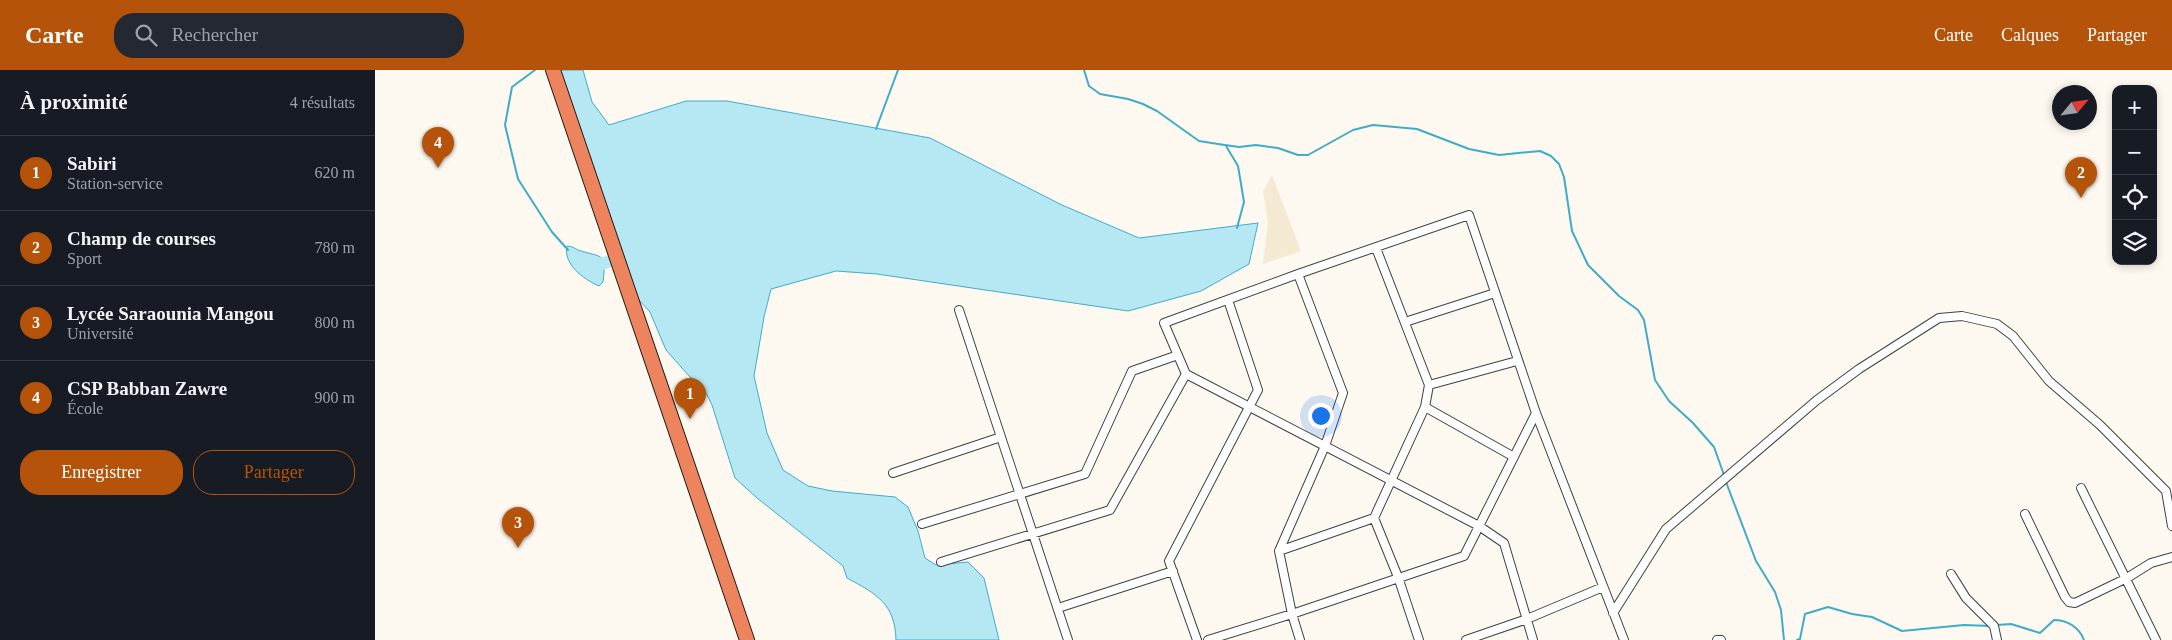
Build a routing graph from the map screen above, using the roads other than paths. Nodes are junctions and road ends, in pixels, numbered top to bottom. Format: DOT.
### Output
graph roads {
  1 [pos="553,70"];
  2 [pos="1376,248"];
  3 [pos="1299,274"];
  4 [pos="1495,293"];
  5 [pos="1227,300"];
  6 [pos="959,310"];
  7 [pos="1405,322"];
  8 [pos="1178,354"];
  9 [pos="1517,360"];
  10 [pos="1186,374"];
  11 [pos="1429,385"];
  12 [pos="1250,407"];
  13 [pos="1425,407"];
  14 [pos="1536,413"];
  15 [pos="1001,437"];
  16 [pos="1325,446"];
  17 [pos="1514,456"];
  18 [pos="893,473"];
  19 [pos="1390,480"];
  20 [pos="2081,488"];
  21 [pos="1020,494"];
  22 [pos="2025,514"];
  23 [pos="1374,518"];
  24 [pos="922,524"];
  25 [pos="1479,526"];
  26 [pos="2172,526"];
  27 [pos="1033,534"];
  28 [pos="1279,551"];
  29 [pos="2172,556"];
  30 [pos="941,562"];
  31 [pos="1173,571"];
  32 [pos="1951,574"];
  33 [pos="1398,577"];
  34 [pos="2127,578"];
  35 [pos="1603,588"];
  36 [pos="1057,608"];
  37 [pos="1613,613"];
  38 [pos="1292,614"];
  39 [pos="1527,619"];
  40 [pos="747,640"];
  41 [pos="1068,640"];
  42 [pos="1197,640"];
  43 [pos="1208,640"];
  44 [pos="1300,640"];
  45 [pos="1419,640"];
  46 [pos="1466,640"];
  47 [pos="1533,640"];
  48 [pos="1624,640"];
  49 [pos="1997,640"];
  50 [pos="2156,640"];
  1 -- 40 [label="highway"];
  2 -- 3 [label="street"];
  2 -- 4 [label="street"];
  2 -- 7 [label="street"];
  3 -- 5 [label="street"];
  3 -- 16 [label="street"];
  4 -- 7 [label="street"];
  4 -- 9 [label="street"];
  5 -- 8 [label="street"];
  5 -- 12 [label="street"];
  6 -- 15 [label="street"];
  7 -- 11 [label="street"];
  8 -- 10 [label="street"];
  8 -- 21 [label="street"];
  9 -- 11 [label="street"];
  9 -- 14 [label="street"];
  10 -- 12 [label="street"];
  10 -- 27 [label="street"];
  11 -- 13 [label="street"];
  12 -- 16 [label="street"];
  12 -- 31 [label="street"];
  13 -- 17 [label="street"];
  13 -- 19 [label="street"];
  14 -- 17 [label="street"];
  14 -- 35 [label="street"];
  15 -- 18 [label="street"];
  15 -- 21 [label="street"];
  16 -- 19 [label="street"];
  16 -- 28 [label="street"];
  17 -- 25 [label="street"];
  19 -- 23 [label="street"];
  19 -- 25 [label="street"];
  20 -- 34 [label="street"];
  21 -- 24 [label="street"];
  21 -- 27 [label="street"];
  22 -- 34 [label="street"];
  23 -- 28 [label="street"];
  23 -- 33 [label="street"];
  25 -- 33 [label="street"];
  25 -- 39 [label="street"];
  26 -- 37 [label="street"];
  27 -- 30 [label="street"];
  27 -- 36 [label="street"];
  28 -- 38 [label="street"];
  29 -- 34 [label="street"];
  31 -- 36 [label="street"];
  31 -- 42 [label="street"];
  32 -- 49 [label="street"];
  33 -- 38 [label="street"];
  33 -- 45 [label="street"];
  34 -- 50 [label="street"];
  35 -- 37 [label="street"];
  35 -- 39 [label="street"];
  36 -- 41 [label="street"];
  37 -- 48 [label="street"];
  38 -- 43 [label="street"];
  38 -- 44 [label="street"];
  39 -- 46 [label="street"];
  39 -- 47 [label="street"];
}
